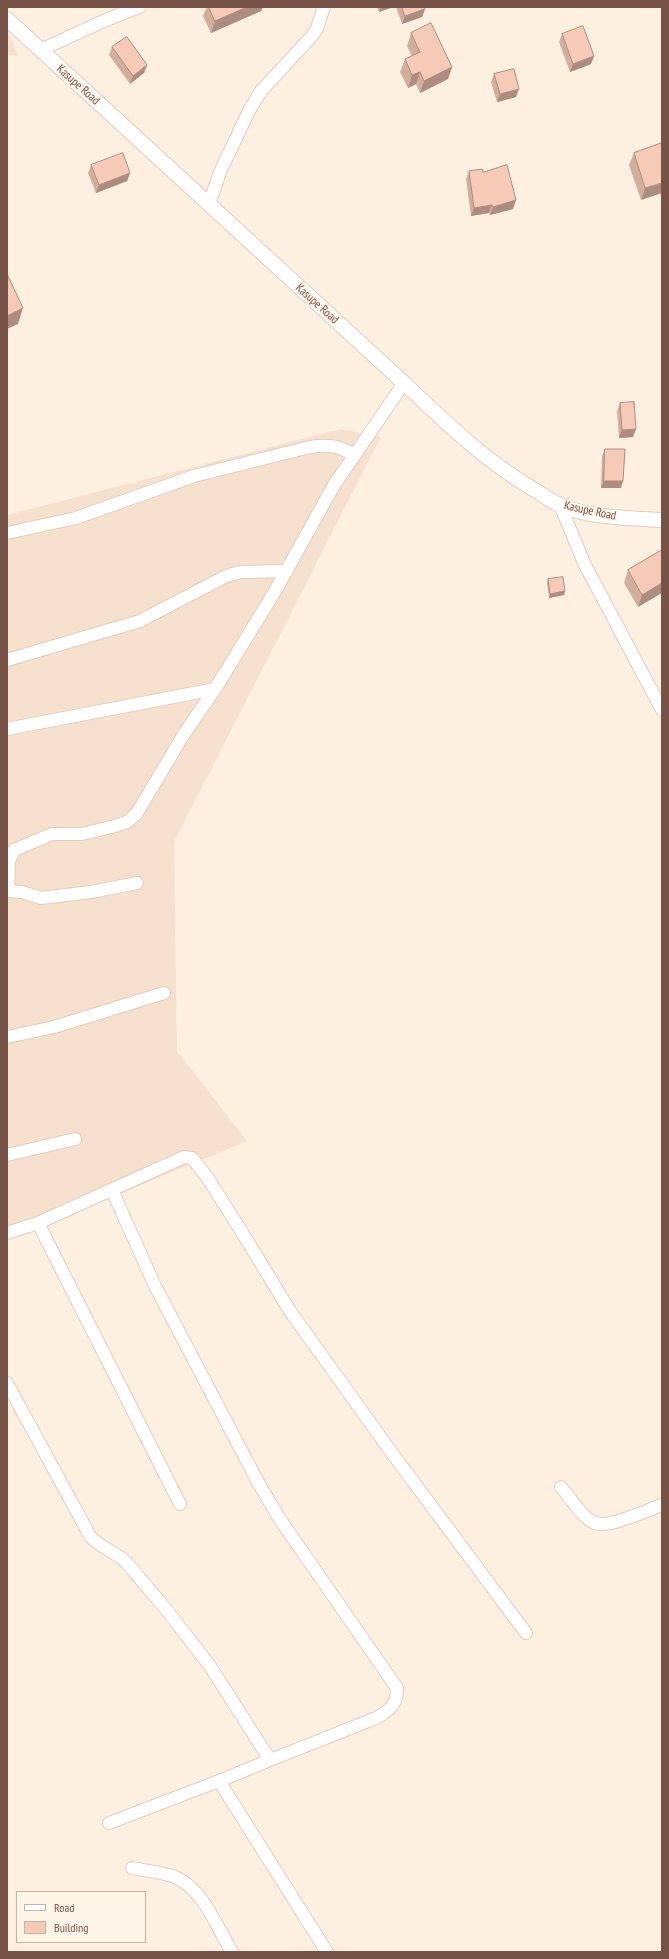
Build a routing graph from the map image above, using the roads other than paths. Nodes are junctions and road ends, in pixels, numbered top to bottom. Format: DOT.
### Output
graph roads {
  1 [pos="140,7"];
  2 [pos="324,7"];
  3 [pos="7,19"];
  4 [pos="40,50"];
  5 [pos="209,205"];
  6 [pos="404,383"];
  7 [pos="355,455"];
  8 [pos="560,505"];
  9 [pos="662,520"];
  10 [pos="7,533"];
  11 [pos="287,570"];
  12 [pos="7,660"];
  13 [pos="215,689"];
  14 [pos="662,710"];
  15 [pos="7,729"];
  16 [pos="137,883"];
  17 [pos="8,891"];
  18 [pos="164,993"];
  19 [pos="7,1037"];
  20 [pos="75,1139"];
  21 [pos="7,1155"];
  22 [pos="112,1190"];
  23 [pos="38,1223"];
  24 [pos="7,1233"];
  25 [pos="7,1383"];
  26 [pos="561,1487"];
  27 [pos="180,1504"];
  28 [pos="662,1505"];
  29 [pos="526,1633"];
  30 [pos="270,1760"];
  31 [pos="220,1781"];
  32 [pos="110,1822"];
  33 [pos="132,1868"];
  34 [pos="232,1952"];
  35 [pos="327,1952"];
  1 -- 4 [label="street"];
  2 -- 5 [label="street"];
  3 -- 4 [label="street, Kasupe Road"];
  4 -- 5 [label="street, Kasupe Road"];
  5 -- 6 [label="street, Kasupe Road"];
  6 -- 7 [label="street"];
  6 -- 8 [label="street, Kasupe Road"];
  7 -- 10 [label="street"];
  7 -- 11 [label="street"];
  8 -- 9 [label="street, Kasupe Road"];
  8 -- 14 [label="street"];
  11 -- 12 [label="street"];
  11 -- 13 [label="street"];
  13 -- 15 [label="street"];
  13 -- 17 [label="street"];
  16 -- 17 [label="street"];
  18 -- 19 [label="street"];
  20 -- 21 [label="street"];
  22 -- 23 [label="street"];
  22 -- 29 [label="street"];
  22 -- 30 [label="street"];
  23 -- 24 [label="street"];
  23 -- 27 [label="street"];
  25 -- 30 [label="street"];
  26 -- 28 [label="street"];
  30 -- 31 [label="street"];
  31 -- 32 [label="street"];
  31 -- 35 [label="street"];
  33 -- 34 [label="street"];
}
